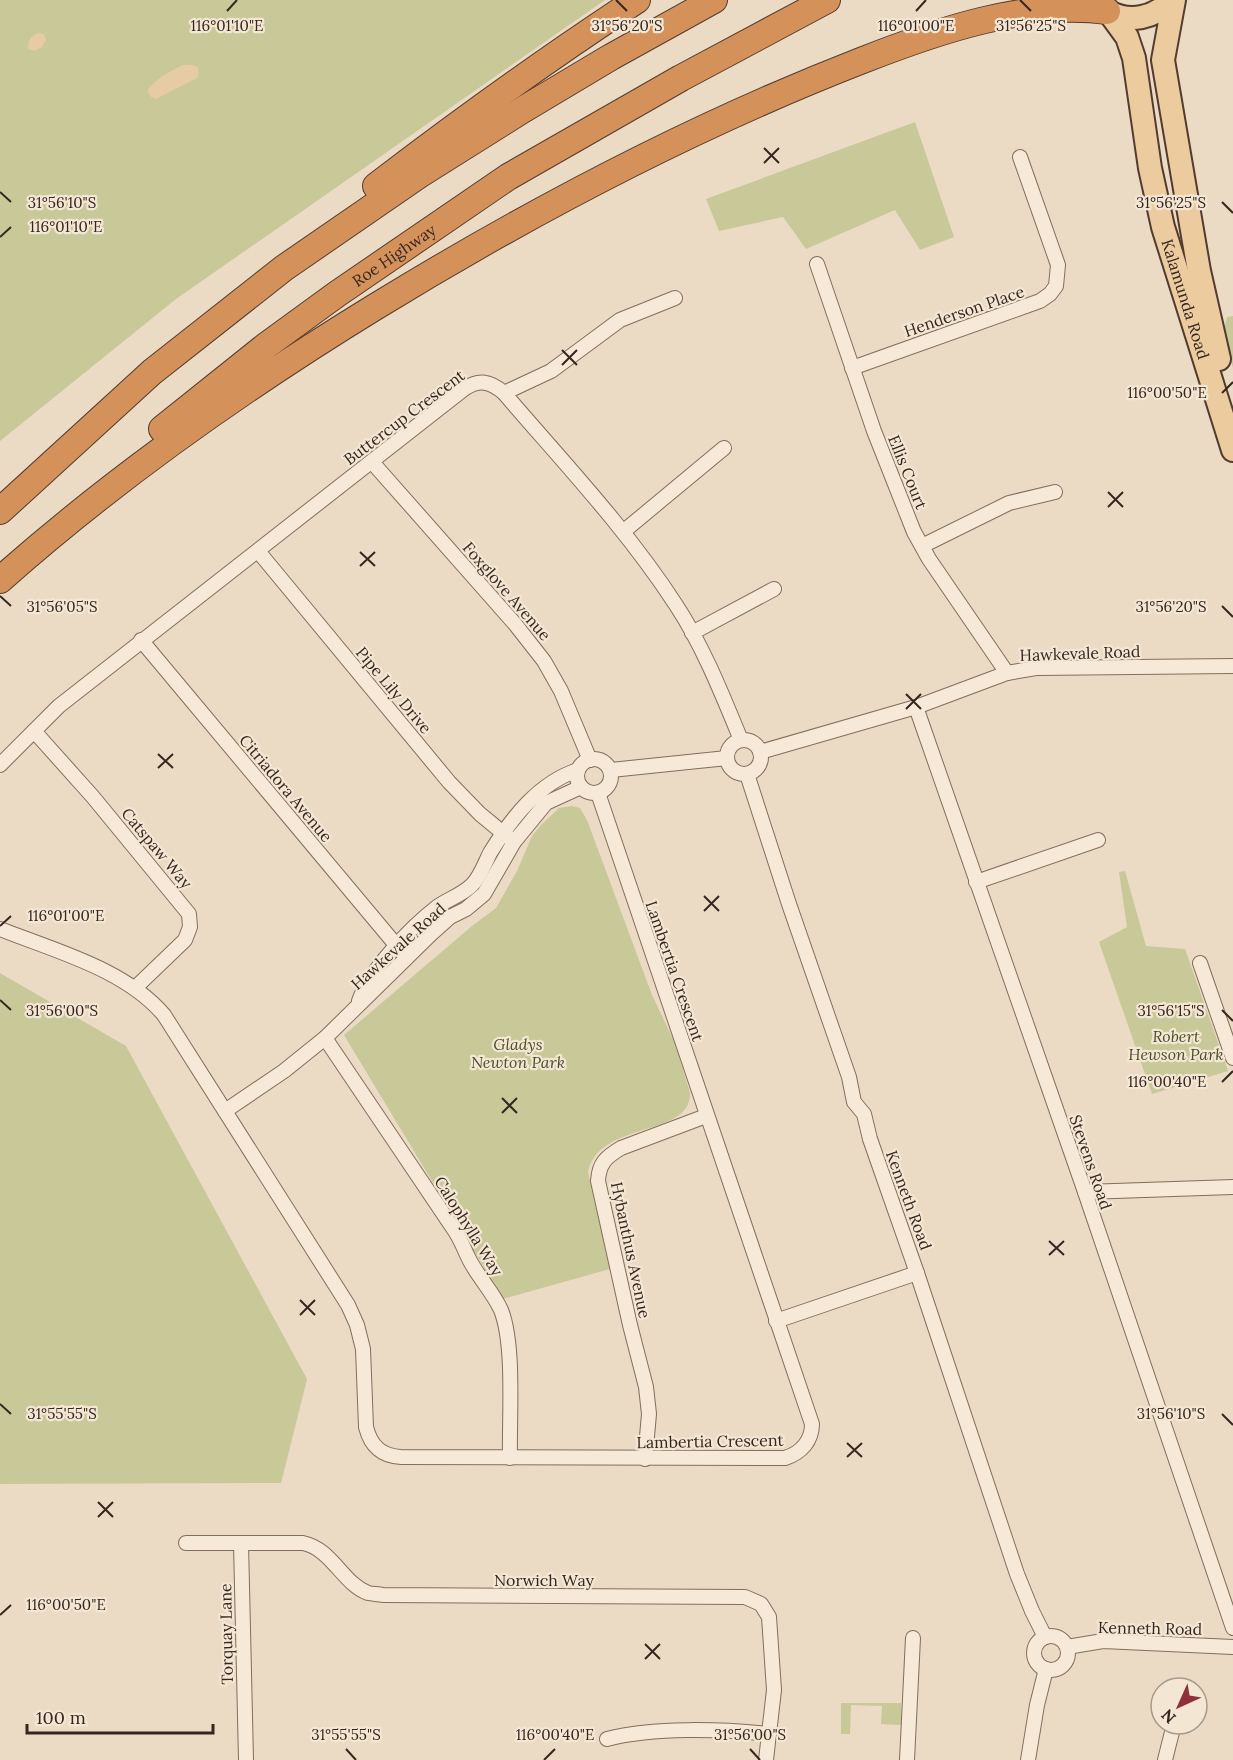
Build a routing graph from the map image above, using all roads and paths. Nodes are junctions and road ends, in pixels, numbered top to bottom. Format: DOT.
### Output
graph roads {
  1 [pos="637,0"];
  2 [pos="714,0"];
  3 [pos="827,0"];
  4 [pos="1173,0"];
  5 [pos="1104,5"];
  6 [pos="1020,157"];
  7 [pos="817,264"];
  8 [pos="675,298"];
  9 [pos="852,368"];
  10 [pos="152,372"];
  11 [pos="504,393"];
  12 [pos="1233,410"];
  13 [pos="724,448"];
  14 [pos="1233,450"];
  15 [pos="372,462"];
  16 [pos="1055,492"];
  17 [pos="0,511"];
  18 [pos="624,531"];
  19 [pos="922,546"];
  20 [pos="258,551"];
  21 [pos="0,567"];
  22 [pos="0,580"];
  23 [pos="774,589"];
  24 [pos="692,633"];
  25 [pos="141,640"];
  26 [pos="1233,666"];
  27 [pos="1007,673"];
  28 [pos="916,707"];
  29 [pos="34,732"];
  30 [pos="741,740"];
  31 [pos="760,752"];
  32 [pos="727,758"];
  33 [pos="590,760"];
  34 [pos="0,765"];
  35 [pos="610,770"];
  36 [pos="578,771"];
  37 [pos="747,774"];
  38 [pos="581,787"];
  39 [pos="598,793"];
  40 [pos="502,834"];
  41 [pos="1098,840"];
  42 [pos="514,842"];
  43 [pos="976,882"];
  44 [pos="0,929"];
  45 [pos="396,945"];
  46 [pos="408,956"];
  47 [pos="1200,963"];
  48 [pos="135,988"];
  49 [pos="358,1004"];
  50 [pos="325,1038"];
  51 [pos="1233,1058"];
  52 [pos="225,1111"];
  53 [pos="706,1116"];
  54 [pos="1233,1187"];
  55 [pos="1084,1192"];
  56 [pos="918,1273"];
  57 [pos="776,1321"];
  58 [pos="510,1458"];
  59 [pos="645,1459"];
  60 [pos="186,1543"];
  61 [pos="241,1543"];
  62 [pos="1233,1628"];
  63 [pos="1045,1637"];
  64 [pos="913,1638"];
  65 [pos="1067,1647"];
  66 [pos="1233,1647"];
  67 [pos="1046,1669"];
  68 [pos="770,1734"];
  69 [pos="1171,1736"];
  70 [pos="607,1739"];
  71 [pos="246,1760"];
  72 [pos="766,1760"];
  73 [pos="907,1760"];
  74 [pos="1028,1760"];
  75 [pos="1165,1760"];
  1 -- 10 [label="highway"];
  2 -- 10 [label="highway"];
  3 -- 21 [label="highway, Roe Highway"];
  4 -- 5 [label="main road, Kalamunda Road"];
  4 -- 12 [label="main road, Kalamunda Road"];
  5 -- 14 [label="main road, Kalamunda Road"];
  5 -- 22 [label="highway"];
  6 -- 9 [label="street, Henderson Place"];
  7 -- 9 [label="street, Ellis Court"];
  8 -- 11 [label="street"];
  9 -- 19 [label="street, Ellis Court"];
  10 -- 17 [label="highway"];
  11 -- 15 [label="street, Buttercup Crescent"];
  11 -- 18 [label="street, Buttercup Crescent"];
  13 -- 18 [label="street"];
  15 -- 20 [label="street, Buttercup Crescent"];
  15 -- 33 [label="street, Foxglove Avenue"];
  16 -- 19 [label="street"];
  18 -- 24 [label="street, Buttercup Crescent"];
  19 -- 27 [label="street, Ellis Court"];
  20 -- 25 [label="street, Buttercup Crescent"];
  20 -- 40 [label="street, Pipe Lily Drive"];
  23 -- 24 [label="street"];
  24 -- 30 [label="street, Buttercup Crescent"];
  25 -- 29 [label="street, Buttercup Crescent"];
  25 -- 45 [label="street, Citriadora Avenue"];
  26 -- 27 [label="street, Hawkevale Road"];
  27 -- 28 [label="street, Hawkevale Road"];
  28 -- 31 [label="street, Hawkevale Road"];
  28 -- 43 [label="street, Stevens Road"];
  29 -- 34 [label="street, Buttercup Crescent"];
  29 -- 48 [label="street, Catspaw Way"];
  30 -- 31 [label="street"];
  30 -- 32 [label="street"];
  31 -- 37 [label="street"];
  32 -- 35 [label="street"];
  32 -- 37 [label="street"];
  33 -- 35 [label="street"];
  33 -- 36 [label="street, Hawkevale Road"];
  35 -- 39 [label="street"];
  36 -- 38 [label="street"];
  36 -- 40 [label="street, Hawkevale Road"];
  37 -- 56 [label="street, Kenneth Road"];
  38 -- 39 [label="street"];
  38 -- 42 [label="street, Hawkevale Road"];
  39 -- 53 [label="street, Lambertia Crescent"];
  40 -- 42 [label="street, Pipe Lily Drive"];
  40 -- 45 [label="street, Hawkevale Road"];
  41 -- 43 [label="street"];
  42 -- 46 [label="street, Hawkevale Road"];
  43 -- 55 [label="street, Stevens Road"];
  44 -- 48 [label="street"];
  45 -- 46 [label="street, Citriadora Avenue"];
  45 -- 49 [label="street, Hawkevale Road"];
  46 -- 49 [label="street, Hawkevale Road"];
  47 -- 51 [label="street"];
  48 -- 52 [label="street"];
  49 -- 50 [label="street, Hawkevale Road"];
  50 -- 52 [label="street, Hawkevale Road"];
  50 -- 58 [label="street, Calophylla Way"];
  52 -- 58 [label="street, Lambertia Crescent"];
  53 -- 57 [label="street, Lambertia Crescent"];
  53 -- 59 [label="street, Hybanthus Avenue"];
  54 -- 55 [label="street"];
  55 -- 62 [label="street, Stevens Road"];
  56 -- 57 [label="street"];
  56 -- 63 [label="street, Kenneth Road"];
  57 -- 59 [label="street, Lambertia Crescent"];
  58 -- 59 [label="street, Lambertia Crescent"];
  60 -- 61 [label="street, Norwich Way"];
  61 -- 68 [label="street, Norwich Way"];
  61 -- 71 [label="street, Torquay Lane"];
  63 -- 65 [label="street"];
  63 -- 67 [label="street"];
  64 -- 73 [label="street"];
  65 -- 66 [label="street, Kenneth Road"];
  65 -- 67 [label="street"];
  67 -- 74 [label="street"];
  68 -- 70 [label="street"];
  68 -- 72 [label="street, Norwich Way"];
  69 -- 75 [label="street"];
}
